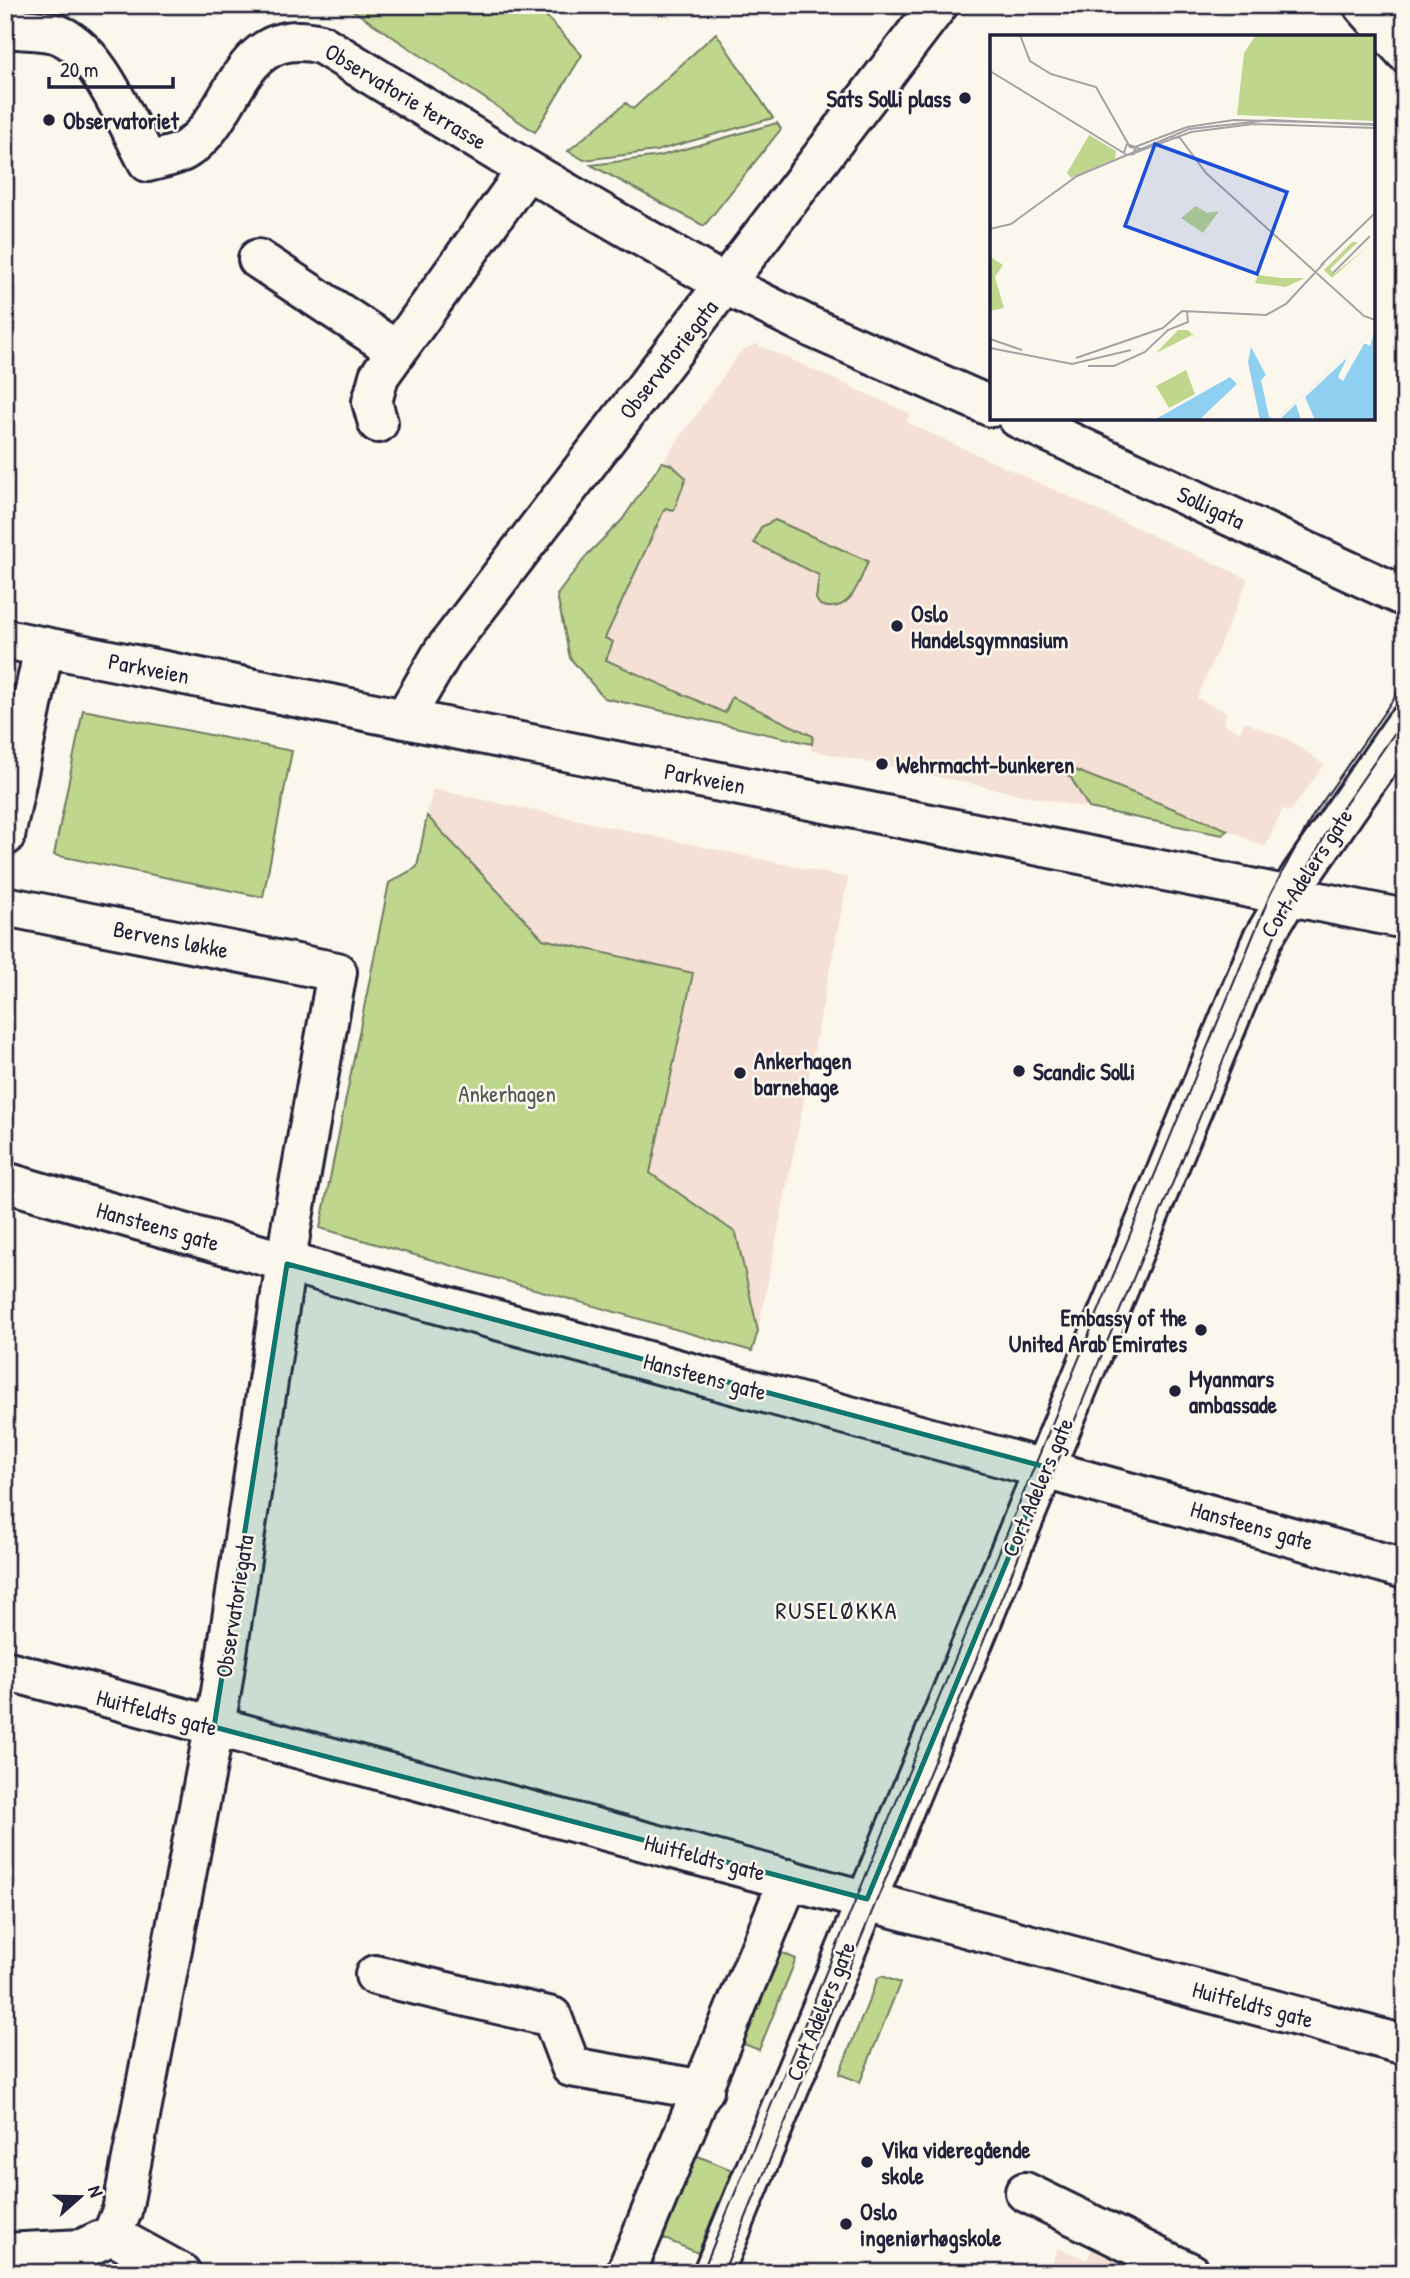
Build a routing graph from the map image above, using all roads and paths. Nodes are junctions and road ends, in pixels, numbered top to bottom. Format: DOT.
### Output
graph roads {
  1 [pos="938,5"];
  2 [pos="1363,5"];
  3 [pos="5,28"];
  4 [pos="1405,52"];
  5 [pos="527,170"];
  6 [pos="258,259"];
  7 [pos="726,285"];
  8 [pos="396,350"];
  9 [pos="990,406"];
  10 [pos="1026,420"];
  11 [pos="378,423"];
  12 [pos="1064,428"];
  13 [pos="1405,597"];
  14 [pos="5,639"];
  15 [pos="44,647"];
  16 [pos="405,717"];
  17 [pos="1405,725"];
  18 [pos="5,836"];
  19 [pos="1287,896"];
  20 [pos="5,906"];
  21 [pos="1405,919"];
  22 [pos="337,972"];
  23 [pos="5,1182"];
  24 [pos="287,1264"];
  25 [pos="1046,1467"];
  26 [pos="1405,1569"];
  27 [pos="5,1670"];
  28 [pos="214,1727"];
  29 [pos="789,1879"];
  30 [pos="867,1899"];
  31 [pos="375,1975"];
  32 [pos="1405,2045"];
  33 [pos="704,2090"];
  34 [pos="1025,2192"];
  35 [pos="111,2235"];
  36 [pos="5,2253"];
  37 [pos="181,2273"];
  38 [pos="626,2273"];
  39 [pos="713,2273"];
  40 [pos="1191,2273"];
  1 -- 7 [label="street, Observatoriegata"];
  2 -- 4 [label="street"];
  3 -- 5 [label="street, Observatorie terrasse"];
  5 -- 7 [label="street, Observatorie terrasse"];
  5 -- 8 [label="street"];
  6 -- 8 [label="street"];
  7 -- 9 [label="street"];
  7 -- 16 [label="street, Observatoriegata"];
  8 -- 11 [label="street"];
  10 -- 12 [label="street, Solligata"];
  12 -- 13 [label="street, Solligata"];
  14 -- 15 [label="street, Parkveien"];
  15 -- 16 [label="street, Parkveien"];
  15 -- 18 [label="street"];
  16 -- 19 [label="street, Parkveien"];
  17 -- 19 [label="street, Cort Adelers gate"];
  19 -- 21 [label="street, Parkveien"];
  19 -- 25 [label="street, Cort Adelers gate"];
  20 -- 22 [label="street, Bervens løkke"];
  22 -- 24 [label="street, Observatoriegata"];
  23 -- 24 [label="street, Hansteens gate"];
  24 -- 25 [label="street, Hansteens gate"];
  24 -- 28 [label="street, Observatoriegata"];
  25 -- 26 [label="street, Hansteens gate"];
  25 -- 30 [label="street, Cort Adelers gate"];
  27 -- 28 [label="street, Huitfeldts gate"];
  28 -- 29 [label="street, Huitfeldts gate"];
  28 -- 35 [label="street, Observatoriegata"];
  29 -- 30 [label="street, Huitfeldts gate"];
  29 -- 33 [label="street"];
  30 -- 32 [label="street, Huitfeldts gate"];
  30 -- 39 [label="street, Cort Adelers gate"];
  31 -- 33 [label="street"];
  33 -- 38 [label="street"];
  34 -- 40 [label="street"];
  35 -- 36 [label="street"];
  35 -- 37 [label="street"];
}
